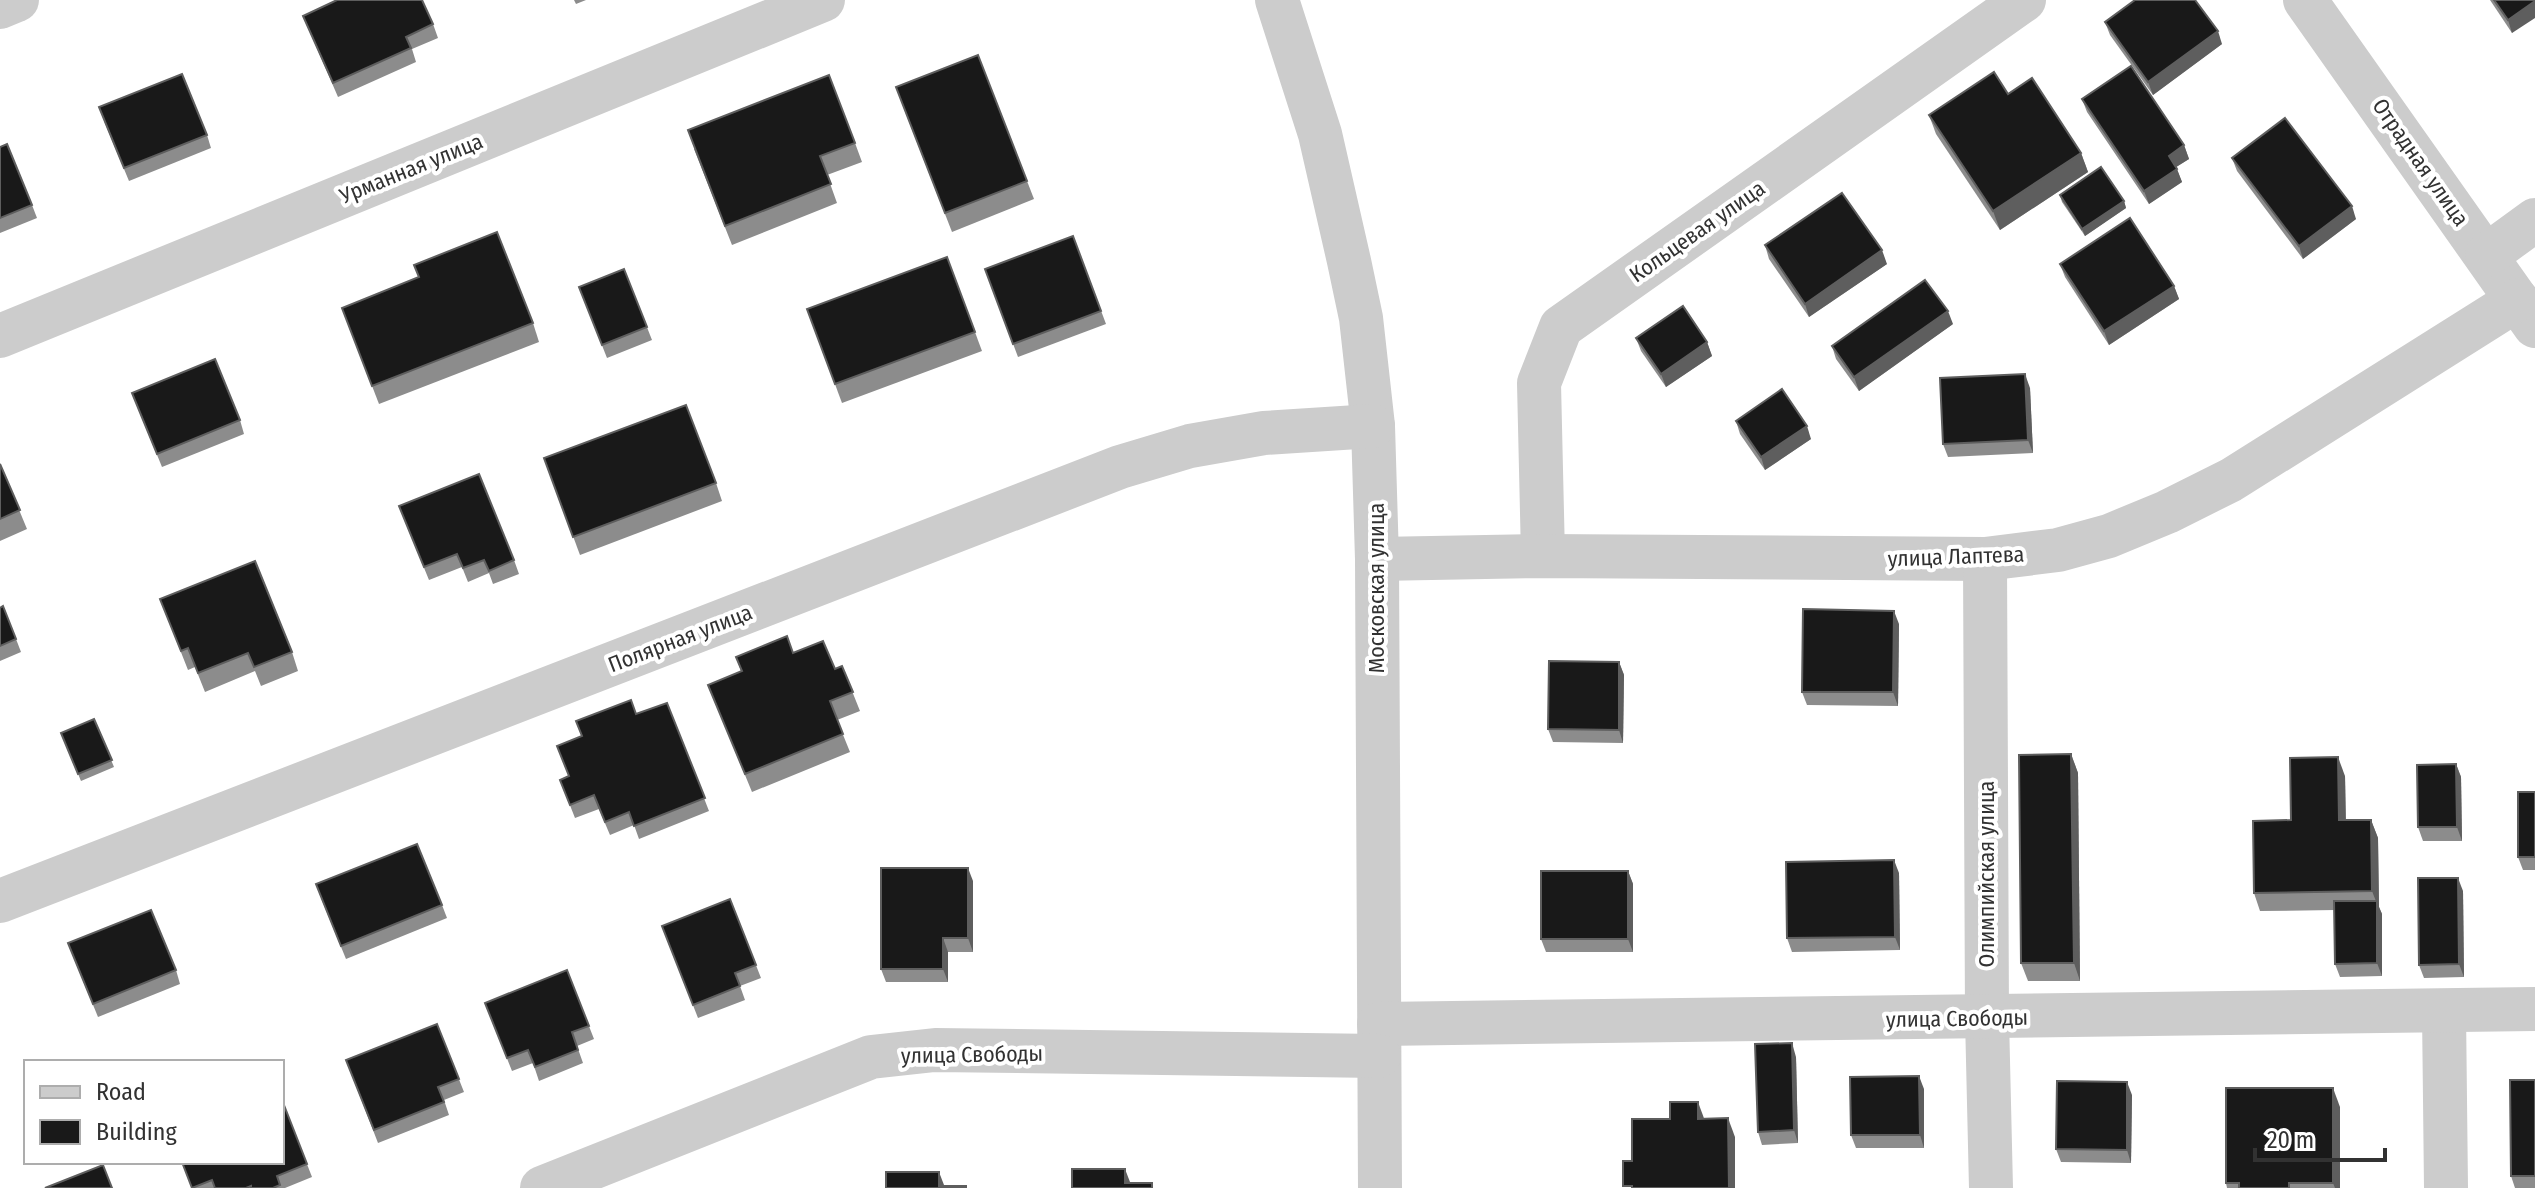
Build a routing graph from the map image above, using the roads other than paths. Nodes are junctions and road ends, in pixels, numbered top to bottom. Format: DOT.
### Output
graph roads {
  1 [pos="17,0"];
  2 [pos="823,0"];
  3 [pos="1277,0"];
  4 [pos="2024,0"];
  5 [pos="2305,0"];
  6 [pos="0,7"];
  7 [pos="2535,220"];
  8 [pos="2487,255"];
  9 [pos="2526,313"];
  10 [pos="0,336"];
  11 [pos="1373,426"];
  12 [pos="1543,556"];
  13 [pos="1377,559"];
  14 [pos="1985,559"];
  15 [pos="0,901"];
  16 [pos="2535,1009"];
  17 [pos="2444,1011"];
  18 [pos="1987,1018"];
  19 [pos="1379,1040"];
  20 [pos="542,1188"];
  21 [pos="1380,1188"];
  22 [pos="1991,1188"];
  23 [pos="2446,1188"];
  1 -- 6 [label="street"];
  2 -- 10 [label="street, Урманная улица"];
  3 -- 11 [label="street, Московская улица"];
  4 -- 12 [label="street, Кольцевая улица"];
  5 -- 8 [label="street, Отрадная улица"];
  7 -- 8 [label="street"];
  8 -- 9 [label="street, Отрадная улица"];
  9 -- 14 [label="street, улица Лаптева"];
  11 -- 13 [label="street, Московская улица"];
  11 -- 15 [label="street, Полярная улица"];
  12 -- 13 [label="street, улица Лаптева"];
  12 -- 14 [label="street, улица Лаптева"];
  13 -- 19 [label="street, Московская улица"];
  14 -- 18 [label="street, Олимпийская улица"];
  16 -- 17 [label="street, улица Свободы"];
  17 -- 18 [label="street, улица Свободы"];
  17 -- 23 [label="street"];
  18 -- 19 [label="street, улица Свободы"];
  18 -- 22 [label="street, Олимпийская улица"];
  19 -- 20 [label="street, улица Свободы"];
  19 -- 21 [label="street, Московская улица"];
}
